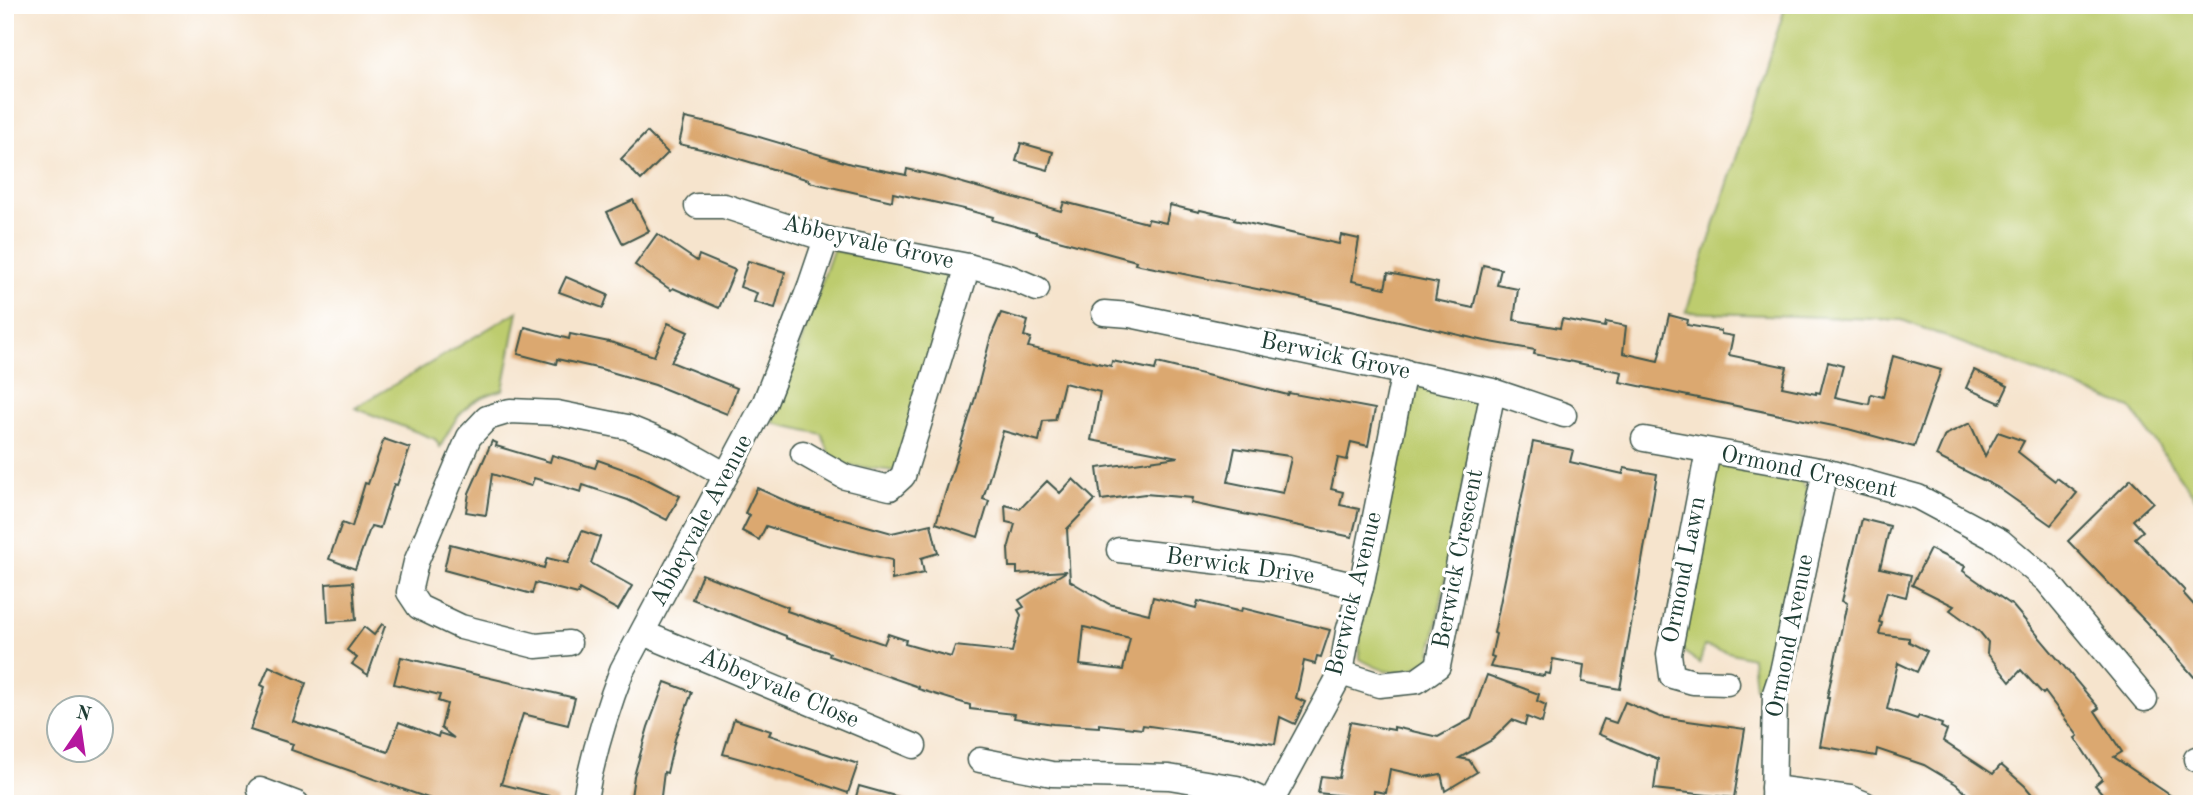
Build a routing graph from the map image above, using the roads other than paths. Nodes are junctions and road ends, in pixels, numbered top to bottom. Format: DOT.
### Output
graph roads {
  1 [pos="697,206"];
  2 [pos="826,239"];
  3 [pos="968,266"];
  4 [pos="1037,289"];
  5 [pos="1104,313"];
  6 [pos="1404,371"];
  7 [pos="1493,391"];
  8 [pos="1564,415"];
  9 [pos="1644,439"];
  10 [pos="1707,451"];
  11 [pos="803,453"];
  12 [pos="1825,471"];
  13 [pos="726,475"];
  14 [pos="1119,550"];
  15 [pos="1361,587"];
  16 [pos="643,632"];
  17 [pos="569,643"];
  18 [pos="1341,673"];
  19 [pos="1727,683"];
  20 [pos="2145,699"];
  21 [pos="914,746"];
  22 [pos="980,760"];
  23 [pos="260,790"];
  24 [pos="1773,796"];
  25 [pos="297,804"];
  26 [pos="584,804"];
  27 [pos="1270,804"];
  28 [pos="1865,804"];
  1 -- 2 [label="street, Abbeyvale Grove"];
  2 -- 3 [label="street, Abbeyvale Grove"];
  2 -- 13 [label="street, Abbeyvale Avenue"];
  3 -- 4 [label="street, Abbeyvale Grove"];
  3 -- 11 [label="street"];
  5 -- 6 [label="street, Berwick Grove"];
  6 -- 7 [label="street, Berwick Grove"];
  6 -- 15 [label="street, Berwick Avenue"];
  7 -- 8 [label="street, Berwick Grove"];
  7 -- 18 [label="street, Berwick Crescent"];
  9 -- 10 [label="street, Ormond Crescent"];
  10 -- 12 [label="street, Ormond Crescent"];
  10 -- 19 [label="street, Ormond Lawn"];
  12 -- 20 [label="street, Ormond Crescent"];
  12 -- 24 [label="street, Ormond Avenue"];
  13 -- 16 [label="street, Abbeyvale Avenue"];
  13 -- 17 [label="street"];
  14 -- 15 [label="street, Berwick Drive"];
  15 -- 18 [label="street, Berwick Avenue"];
  16 -- 21 [label="street, Abbeyvale Close"];
  16 -- 26 [label="street, Abbeyvale Avenue"];
  18 -- 27 [label="street, Berwick Avenue"];
  22 -- 27 [label="street"];
  23 -- 25 [label="street"];
  24 -- 28 [label="street"];
}
